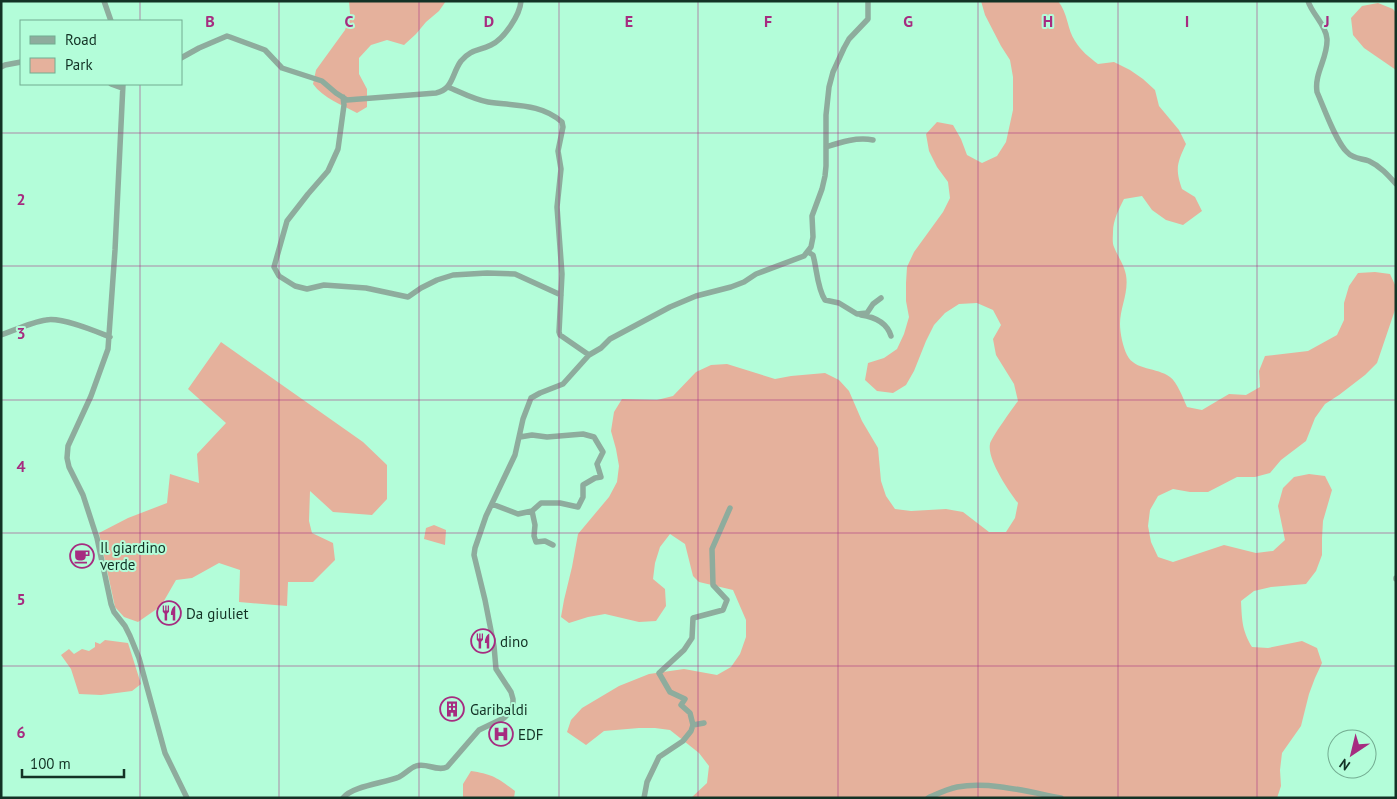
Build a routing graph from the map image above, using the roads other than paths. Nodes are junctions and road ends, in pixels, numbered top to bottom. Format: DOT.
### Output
graph roads {
  1 [pos="104,1"];
  2 [pos="521,1"];
  3 [pos="868,1"];
  4 [pos="1308,1"];
  5 [pos="111,20"];
  6 [pos="182,57"];
  7 [pos="20,62"];
  8 [pos="1,67"];
  9 [pos="122,86"];
  10 [pos="448,87"];
  11 [pos="342,97"];
  12 [pos="873,140"];
  13 [pos="826,147"];
  14 [pos="1396,184"];
  15 [pos="808,252"];
  16 [pos="561,295"];
  17 [pos="881,298"];
  18 [pos="857,314"];
  19 [pos="1,335"];
  20 [pos="891,336"];
  21 [pos="110,337"];
  22 [pos="589,356"];
  23 [pos="520,437"];
  24 [pos="492,504"];
  25 [pos="730,508"];
  26 [pos="532,511"];
  27 [pos="553,544"];
  28 [pos="704,722"];
  29 [pos="693,725"];
  30 [pos="187,798"];
  31 [pos="343,798"];
  32 [pos="644,798"];
  33 [pos="928,798"];
  34 [pos="1061,798"];
  1 -- 5 [label="street"];
  2 -- 10 [label="street"];
  3 -- 13 [label="street"];
  4 -- 14 [label="street"];
  6 -- 11 [label="street"];
  7 -- 8 [label="street"];
  9 -- 21 [label="street"];
  10 -- 11 [label="street"];
  10 -- 16 [label="street"];
  11 -- 16 [label="street"];
  12 -- 13 [label="street"];
  13 -- 15 [label="street"];
  15 -- 18 [label="street"];
  15 -- 22 [label="street"];
  16 -- 22 [label="street"];
  17 -- 18 [label="street"];
  18 -- 20 [label="street"];
  19 -- 21 [label="street"];
  21 -- 30 [label="street"];
  22 -- 23 [label="street"];
  23 -- 24 [label="street"];
  23 -- 26 [label="street"];
  24 -- 26 [label="street"];
  24 -- 31 [label="street"];
  25 -- 29 [label="street"];
  26 -- 27 [label="street"];
  28 -- 29 [label="street"];
  29 -- 32 [label="street"];
  33 -- 34 [label="street"];
}
